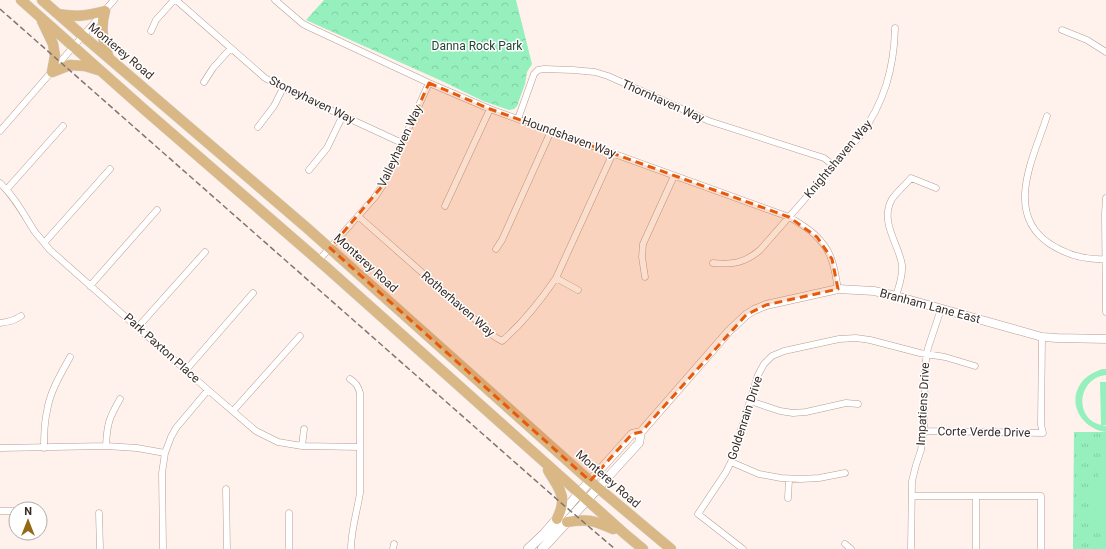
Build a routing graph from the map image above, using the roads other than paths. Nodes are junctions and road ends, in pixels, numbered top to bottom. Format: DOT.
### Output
graph roads {
  1 [pos="22,0"];
  2 [pos="42,0"];
  3 [pos="114,0"];
  4 [pos="175,0"];
  5 [pos="275,0"];
  6 [pos="105,11"];
  7 [pos="58,14"];
  8 [pos="39,16"];
  9 [pos="895,28"];
  10 [pos="1062,30"];
  11 [pos="151,31"];
  12 [pos="83,36"];
  13 [pos="74,46"];
  14 [pos="231,48"];
  15 [pos="1106,52"];
  16 [pos="109,58"];
  17 [pos="101,71"];
  18 [pos="52,72"];
  19 [pos="204,82"];
  20 [pos="429,83"];
  21 [pos="283,88"];
  22 [pos="490,109"];
  23 [pos="343,115"];
  24 [pos="1047,116"];
  25 [pos="518,119"];
  26 [pos="63,126"];
  27 [pos="258,127"];
  28 [pos="0,130"];
  29 [pos="551,131"];
  30 [pos="402,143"];
  31 [pos="613,154"];
  32 [pos="834,166"];
  33 [pos="110,168"];
  34 [pos="309,170"];
  35 [pos="674,176"];
  36 [pos="0,183"];
  37 [pos="936,188"];
  38 [pos="7,189"];
  39 [pos="1106,198"];
  40 [pos="445,206"];
  41 [pos="157,210"];
  42 [pos="358,216"];
  43 [pos="789,217"];
  44 [pos="44,243"];
  45 [pos="330,248"];
  46 [pos="496,249"];
  47 [pos="205,252"];
  48 [pos="1105,259"];
  49 [pos="319,260"];
  50 [pos="713,263"];
  51 [pos="645,277"];
  52 [pos="556,278"];
  53 [pos="90,286"];
  54 [pos="838,289"];
  55 [pos="578,290"];
  56 [pos="253,293"];
  57 [pos="896,296"];
  58 [pos="941,309"];
  59 [pos="1106,312"];
  60 [pos="20,316"];
  61 [pos="0,322"];
  62 [pos="138,327"];
  63 [pos="300,336"];
  64 [pos="1042,337"];
  65 [pos="1106,339"];
  66 [pos="927,354"];
  67 [pos="70,357"];
  68 [pos="975,366"];
  69 [pos="186,370"];
  70 [pos="350,380"];
  71 [pos="208,390"];
  72 [pos="120,398"];
  73 [pos="750,401"];
  74 [pos="858,404"];
  75 [pos="233,411"];
  76 [pos="304,429"];
  77 [pos="924,431"];
  78 [pos="642,432"];
  79 [pos="106,446"];
  80 [pos="302,446"];
  81 [pos="360,447"];
  82 [pos="0,448"];
  83 [pos="44,448"];
  84 [pos="165,453"];
  85 [pos="541,460"];
  86 [pos="731,462"];
  87 [pos="845,473"];
  88 [pos="789,479"];
  89 [pos="590,482"];
  90 [pos="598,488"];
  91 [pos="226,489"];
  92 [pos="912,496"];
  93 [pos="976,496"];
  94 [pos="583,498"];
  95 [pos="788,498"];
  96 [pos="99,513"];
  97 [pos="289,513"];
  98 [pos="557,519"];
  99 [pos="567,522"];
  100 [pos="624,534"];
  101 [pos="845,544"];
  102 [pos="100,549"];
  103 [pos="163,549"];
  104 [pos="227,549"];
  105 [pos="289,549"];
  106 [pos="351,549"];
  107 [pos="528,549"];
  108 [pos="542,549"];
  109 [pos="643,549"];
  110 [pos="671,549"];
  111 [pos="742,549"];
  112 [pos="851,549"];
  113 [pos="911,549"];
  114 [pos="976,549"];
  115 [pos="1041,549"];
  1 -- 8 [label="main road"];
  2 -- 7 [label="main road, Monterey Road"];
  3 -- 6 [label="street"];
  4 -- 11 [label="street"];
  4 -- 14 [label="street, Stoneyhaven Way"];
  5 -- 20 [label="street, Houndshaven Way"];
  6 -- 7 [label="main road"];
  6 -- 12 [label="street"];
  6 -- 16 [label="main road"];
  7 -- 12 [label="main road, Monterey Road"];
  8 -- 13 [label="main road"];
  8 -- 18 [label="main road"];
  9 -- 32 [label="street, Knightshaven Way"];
  10 -- 15 [label="street"];
  12 -- 13 [label="street"];
  12 -- 16 [label="main road, Monterey Road"];
  13 -- 17 [label="main road"];
  13 -- 18 [label="street"];
  14 -- 19 [label="street"];
  14 -- 21 [label="street, Stoneyhaven Way"];
  16 -- 45 [label="main road, Monterey Road"];
  17 -- 18 [label="main road"];
  17 -- 49 [label="main road"];
  18 -- 28 [label="street"];
  20 -- 22 [label="street, Houndshaven Way"];
  20 -- 30 [label="street, Valleyhaven Way"];
  21 -- 23 [label="street, Stoneyhaven Way"];
  21 -- 27 [label="street"];
  22 -- 25 [label="street, Houndshaven Way"];
  22 -- 40 [label="street"];
  23 -- 30 [label="street, Stoneyhaven Way"];
  23 -- 34 [label="street"];
  24 -- 48 [label="street"];
  25 -- 29 [label="street, Houndshaven Way"];
  25 -- 32 [label="street, Thornhaven Way"];
  26 -- 38 [label="street"];
  29 -- 31 [label="street, Houndshaven Way"];
  29 -- 46 [label="street"];
  30 -- 42 [label="street, Valleyhaven Way"];
  31 -- 35 [label="street, Houndshaven Way"];
  31 -- 52 [label="street, Rotherhaven Way"];
  32 -- 43 [label="street, Knightshaven Way"];
  33 -- 44 [label="street"];
  35 -- 43 [label="street, Houndshaven Way"];
  35 -- 51 [label="street"];
  36 -- 38 [label="street, Park Paxton Place"];
  37 -- 57 [label="street"];
  38 -- 44 [label="street, Park Paxton Place"];
  39 -- 48 [label="street"];
  41 -- 53 [label="street"];
  42 -- 45 [label="street, Valleyhaven Way"];
  42 -- 52 [label="street, Rotherhaven Way"];
  43 -- 50 [label="street, Knightshaven Way"];
  43 -- 54 [label="street, Houndshaven Way"];
  44 -- 53 [label="street, Park Paxton Place"];
  45 -- 49 [label="street, Valleyhaven Way"];
  45 -- 89 [label="main road, Monterey Road"];
  47 -- 62 [label="street"];
  48 -- 59 [label="street"];
  49 -- 85 [label="main road"];
  52 -- 55 [label="street"];
  53 -- 62 [label="street, Park Paxton Place"];
  54 -- 57 [label="street, Branham Lane East"];
  54 -- 78 [label="street, Branham Lane East"];
  56 -- 69 [label="street"];
  57 -- 58 [label="street, Branham Lane East"];
  58 -- 64 [label="street, Branham Lane East"];
  58 -- 66 [label="street, Impatiens Drive"];
  60 -- 61 [label="street"];
  62 -- 69 [label="street, Park Paxton Place"];
  63 -- 75 [label="street"];
  64 -- 65 [label="street, Branham Lane East"];
  64 -- 77 [label="street, Corte Verde Drive"];
  66 -- 68 [label="street, Goldenrain Drive"];
  66 -- 73 [label="street, Goldenrain Drive"];
  66 -- 77 [label="street, Impatiens Drive"];
  67 -- 83 [label="street"];
  69 -- 71 [label="street, Park Paxton Place"];
  70 -- 81 [label="street"];
  71 -- 75 [label="street, Park Paxton Place"];
  71 -- 84 [label="street"];
  72 -- 79 [label="street"];
  73 -- 74 [label="street"];
  73 -- 86 [label="street, Goldenrain Drive"];
  75 -- 80 [label="street, Park Paxton Place"];
  76 -- 80 [label="street"];
  77 -- 92 [label="street, Impatiens Drive"];
  78 -- 89 [label="street, Branham Lane East"];
  78 -- 90 [label="street, Branham Lane East"];
  79 -- 83 [label="street"];
  79 -- 84 [label="street"];
  80 -- 81 [label="street, Park Paxton Place"];
  81 -- 106 [label="street"];
  82 -- 83 [label="street"];
  84 -- 103 [label="street"];
  85 -- 94 [label="main road"];
  85 -- 98 [label="main road"];
  86 -- 88 [label="street"];
  86 -- 111 [label="street, Goldenrain Drive"];
  87 -- 88 [label="street"];
  88 -- 95 [label="street"];
  89 -- 90 [label="main road, Monterey Road"];
  89 -- 94 [label="main road, Branham Lane East"];
  90 -- 94 [label="main road, Branham Lane East"];
  90 -- 110 [label="main road, Monterey Road"];
  91 -- 104 [label="street"];
  92 -- 93 [label="street"];
  92 -- 113 [label="street, Impatiens Drive"];
  93 -- 114 [label="street"];
  93 -- 115 [label="street"];
  94 -- 98 [label="main road, Branham Lane East"];
  94 -- 99 [label="main road, Branham Lane East"];
  94 -- 100 [label="main road"];
  96 -- 102 [label="street"];
  97 -- 105 [label="street"];
  98 -- 107 [label="main road, Branham Lane East"];
  99 -- 100 [label="main road"];
  99 -- 108 [label="main road, Branham Lane East"];
  100 -- 109 [label="main road"];
  101 -- 112 [label="street"];
}
